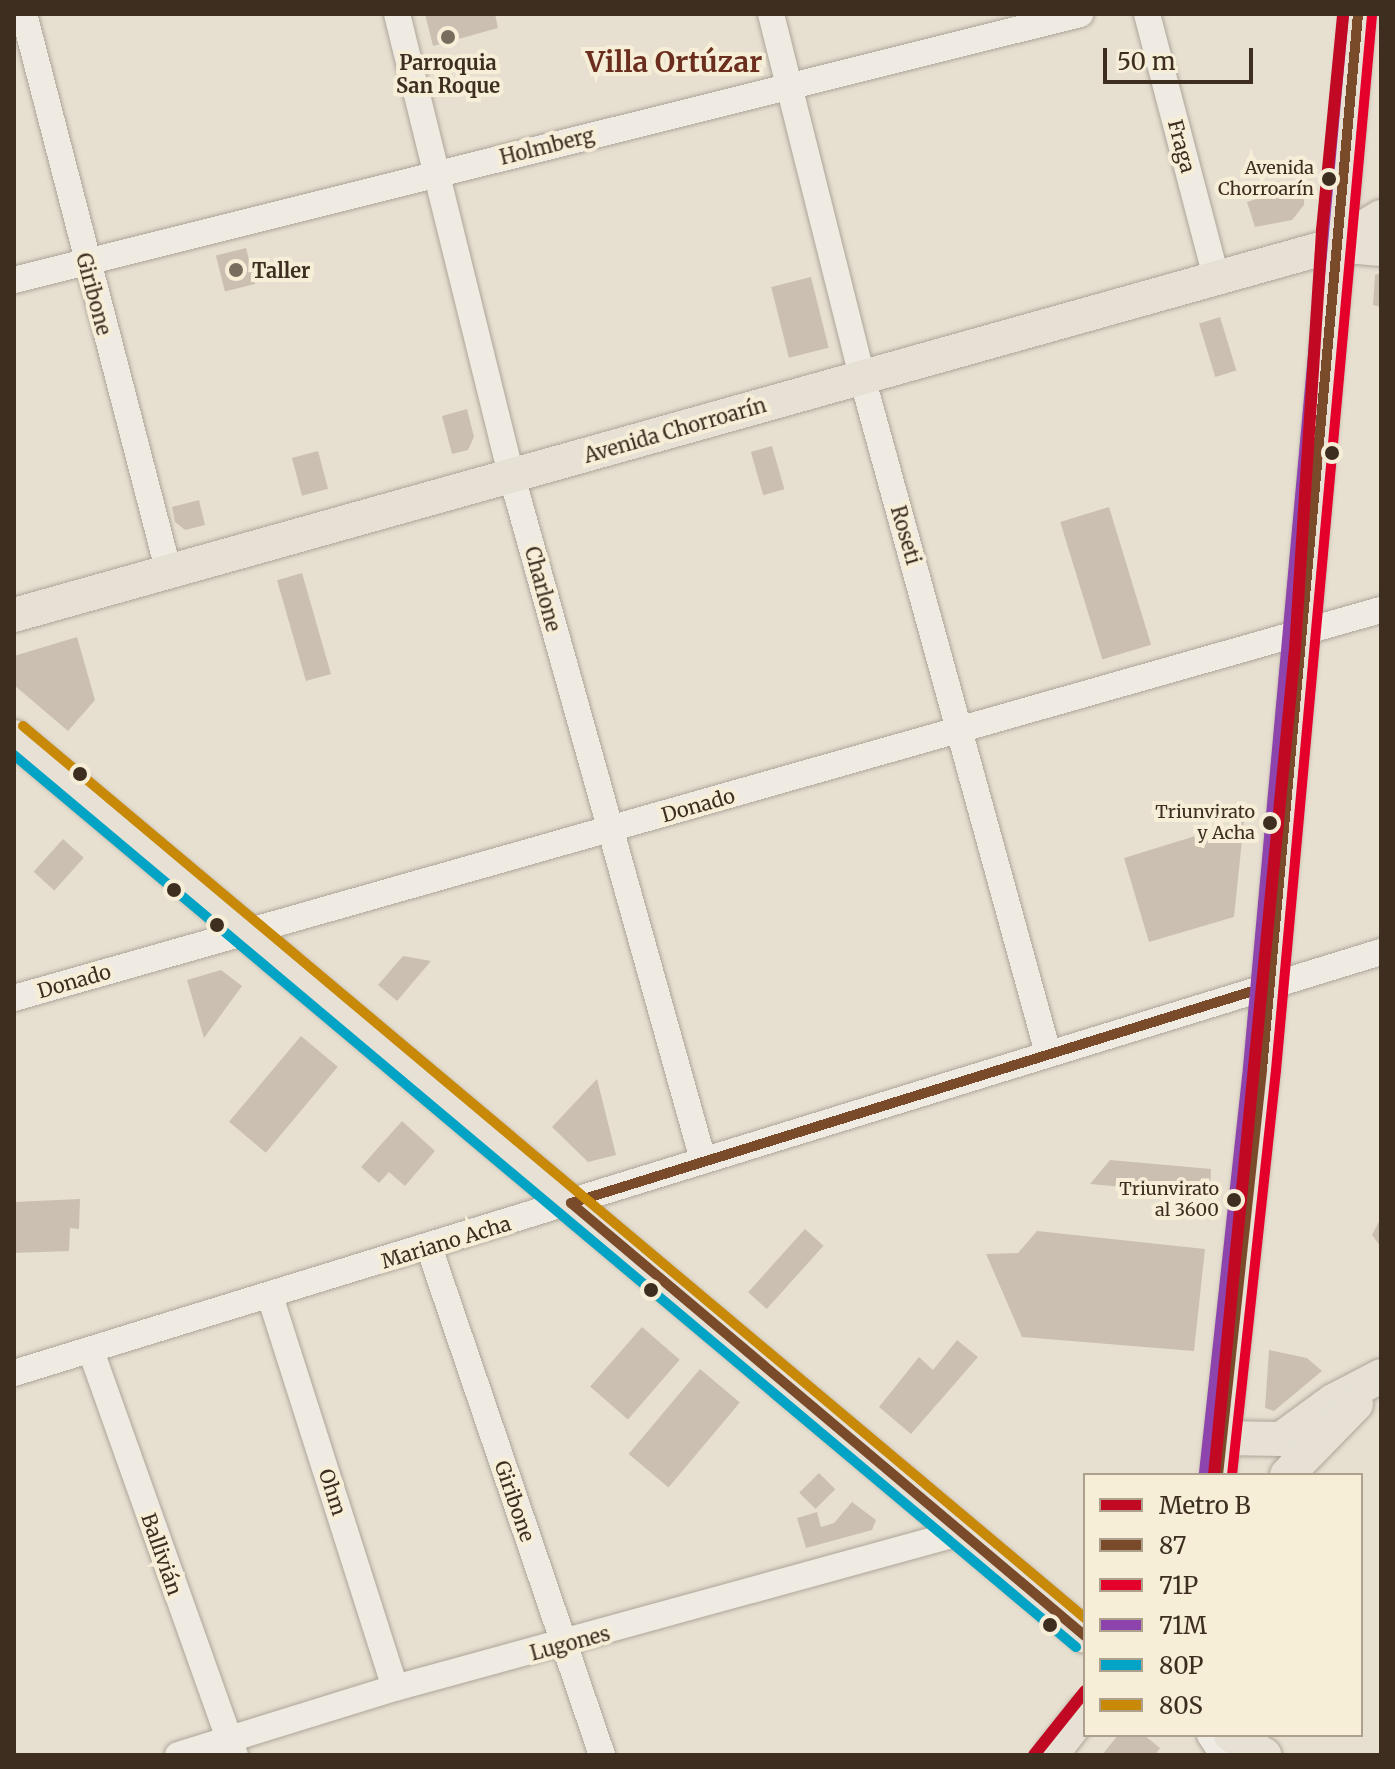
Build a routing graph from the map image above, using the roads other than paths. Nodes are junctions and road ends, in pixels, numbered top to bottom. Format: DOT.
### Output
graph roads {
  1 [pos="24,14"];
  2 [pos="397,14"];
  3 [pos="771,14"];
  4 [pos="1080,14"];
  5 [pos="1147,14"];
  6 [pos="1358,14"];
  7 [pos="788,86"];
  8 [pos="436,174"];
  9 [pos="1381,217"];
  10 [pos="1335,245"];
  11 [pos="1381,249"];
  12 [pos="85,260"];
  13 [pos="1216,277"];
  14 [pos="14,280"];
  15 [pos="862,377"];
  16 [pos="512,477"];
  17 [pos="169,573"];
  18 [pos="1381,610"];
  19 [pos="14,615"];
  20 [pos="1298,634"];
  21 [pos="960,731"];
  22 [pos="14,737"];
  23 [pos="609,831"];
  24 [pos="249,930"];
  25 [pos="1381,952"];
  26 [pos="1269,986"];
  27 [pos="14,998"];
  28 [pos="1048,1053"];
  29 [pos="703,1160"];
  30 [pos="571,1203"];
  31 [pos="429,1247"];
  32 [pos="270,1296"];
  33 [pos="91,1351"];
  34 [pos="14,1373"];
  35 [pos="1373,1382"];
  36 [pos="1222,1438"];
  37 [pos="1218,1473"];
  38 [pos="1289,1473"];
  39 [pos="963,1532"];
  40 [pos="1083,1634"];
  41 [pos="564,1646"];
  42 [pos="395,1688"];
  43 [pos="1083,1714"];
  44 [pos="1211,1737"];
  45 [pos="1234,1737"];
  46 [pos="231,1748"];
  47 [pos="178,1755"];
  48 [pos="602,1755"];
  49 [pos="1051,1755"];
  50 [pos="1223,1755"];
  51 [pos="1264,1755"];
  1 -- 12 [label="street, Giribone"];
  2 -- 8 [label="street, Charlone"];
  3 -- 7 [label="street, Roseti"];
  4 -- 7 [label="street, Holmberg"];
  5 -- 13 [label="street, Fraga"];
  6 -- 10 [label="main road"];
  7 -- 8 [label="street, Holmberg"];
  7 -- 15 [label="street, Roseti"];
  8 -- 12 [label="street, Holmberg"];
  8 -- 16 [label="street, Charlone"];
  9 -- 10 [label="main road, Avenida Chorroarín"];
  10 -- 11 [label="main road, Avenida Chorroarín"];
  10 -- 13 [label="main road, Avenida Chorroarín"];
  10 -- 20 [label="main road"];
  12 -- 14 [label="street, Holmberg"];
  12 -- 17 [label="street, Giribone"];
  13 -- 15 [label="main road, Avenida Chorroarín"];
  15 -- 16 [label="main road, Avenida Chorroarín"];
  15 -- 21 [label="street, Roseti"];
  16 -- 17 [label="main road, Avenida Chorroarín"];
  16 -- 23 [label="street, Charlone"];
  17 -- 19 [label="main road, Avenida Chorroarín"];
  18 -- 20 [label="street, Donado"];
  20 -- 21 [label="street, Donado"];
  20 -- 26 [label="main road"];
  21 -- 23 [label="street, Donado"];
  21 -- 28 [label="street, Roseti"];
  22 -- 24 [label="main road"];
  23 -- 24 [label="street, Donado"];
  23 -- 29 [label="street, Charlone"];
  24 -- 27 [label="street, Donado"];
  24 -- 30 [label="main road"];
  25 -- 26 [label="street, Mariano Acha"];
  26 -- 28 [label="street, Mariano Acha"];
  26 -- 36 [label="main road"];
  28 -- 29 [label="street, Mariano Acha"];
  29 -- 30 [label="street, Mariano Acha"];
  30 -- 31 [label="street, Mariano Acha"];
  30 -- 39 [label="main road"];
  31 -- 32 [label="street, Mariano Acha"];
  31 -- 41 [label="street, Giribone"];
  32 -- 33 [label="street, Mariano Acha"];
  32 -- 42 [label="street, Ohm"];
  33 -- 34 [label="street, Mariano Acha"];
  33 -- 46 [label="street, Ballivián"];
  35 -- 36 [label="main road"];
  35 -- 38 [label="main road"];
  36 -- 37 [label="main road"];
  39 -- 40 [label="main road"];
  39 -- 41 [label="street, Lugones"];
  41 -- 42 [label="street, Lugones"];
  41 -- 48 [label="street, Giribone"];
  42 -- 46 [label="street, Lugones"];
  43 -- 49 [label="main road"];
  44 -- 50 [label="street"];
  45 -- 51 [label="main road"];
  46 -- 47 [label="street, Lugones"];
}
